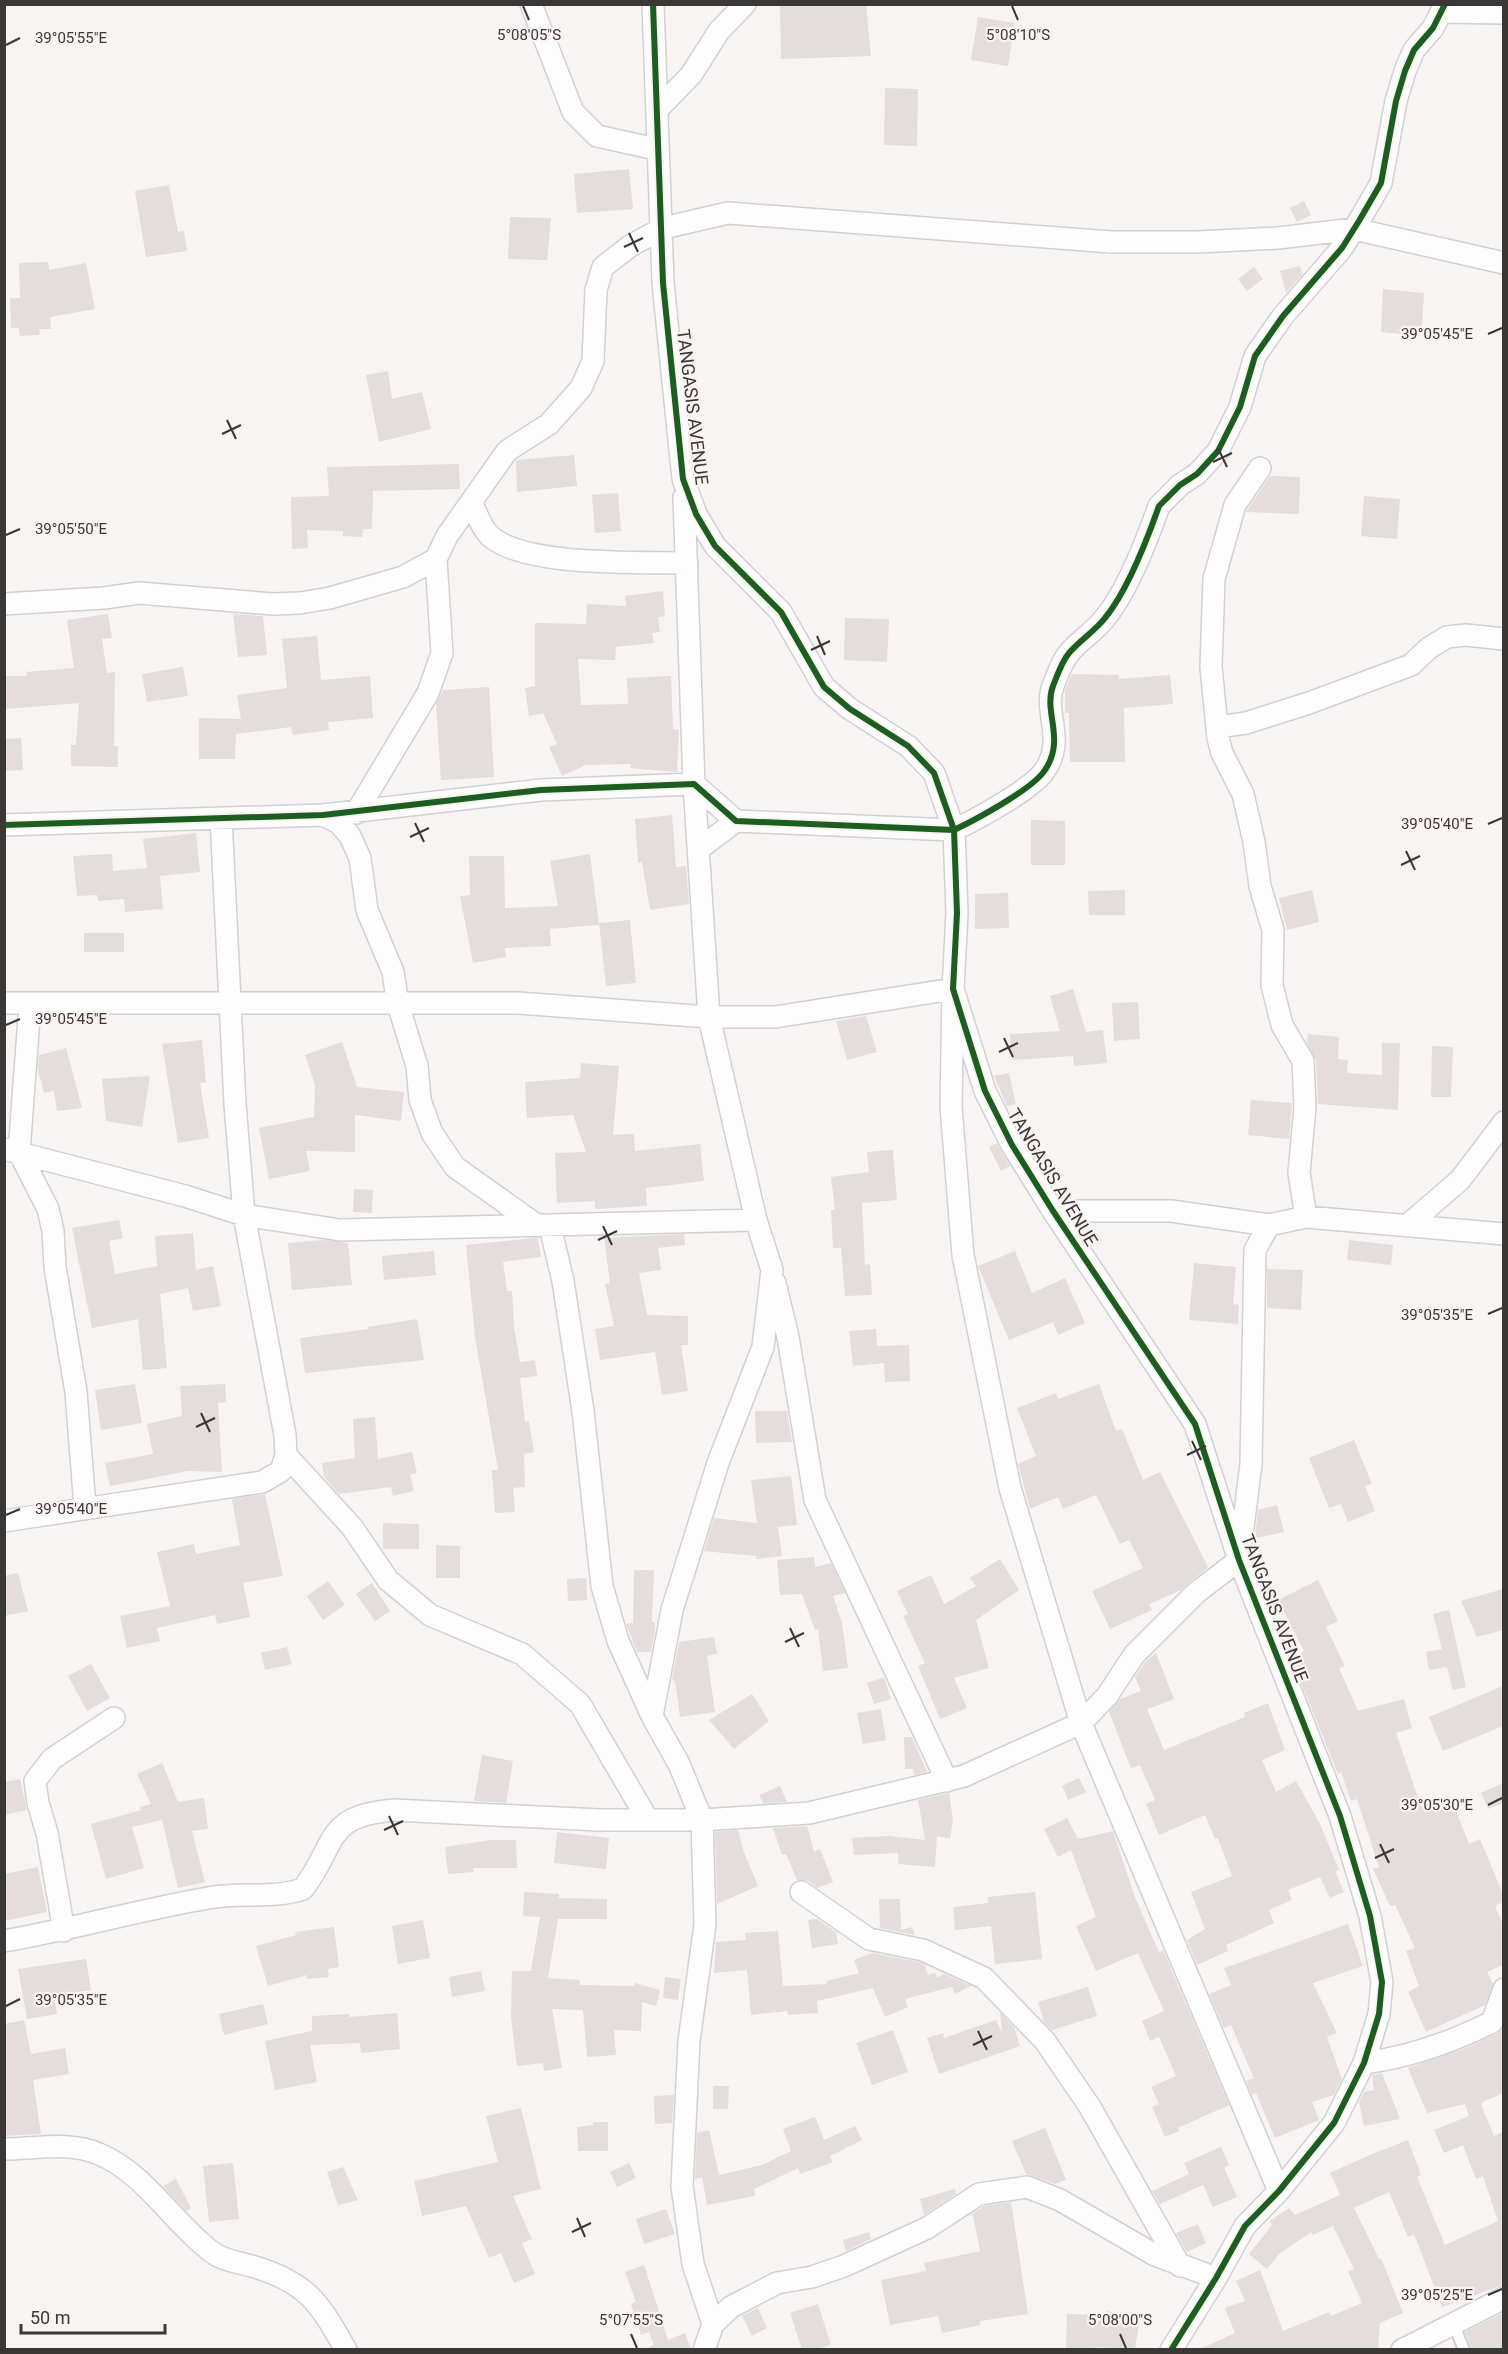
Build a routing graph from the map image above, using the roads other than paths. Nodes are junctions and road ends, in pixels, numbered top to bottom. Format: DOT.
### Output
graph roads {
  1 [pos="531,4"];
  2 [pos="652,4"];
  3 [pos="731,4"];
  4 [pos="745,4"];
  5 [pos="1443,8"];
  6 [pos="1503,13"];
  7 [pos="719,31"];
  8 [pos="657,110"];
  9 [pos="656,149"];
  10 [pos="663,228"];
  11 [pos="1354,229"];
  12 [pos="1503,263"];
  13 [pos="1260,468"];
  14 [pos="683,479"];
  15 [pos="472,504"];
  16 [pos="436,559"];
  17 [pos="687,563"];
  18 [pos="4,604"];
  19 [pos="1503,639"];
  20 [pos="1217,727"];
  21 [pos="694,784"];
  22 [pos="356,813"];
  23 [pos="323,815"];
  24 [pos="221,818"];
  25 [pos="736,821"];
  26 [pos="4,825"];
  27 [pos="954,830"];
  28 [pos="699,849"];
  29 [pos="953,989"];
  30 [pos="4,1003"];
  31 [pos="229,1003"];
  32 [pos="398,1004"];
  33 [pos="30,1005"];
  34 [pos="709,1017"];
  35 [pos="1503,1122"];
  36 [pos="12,1151"];
  37 [pos="1053,1211"];
  38 [pos="244,1215"];
  39 [pos="1306,1217"];
  40 [pos="756,1220"];
  41 [pos="1409,1224"];
  42 [pos="1269,1225"];
  43 [pos="544,1226"];
  44 [pos="1503,1234"];
  45 [pos="772,1270"];
  46 [pos="286,1455"];
  47 [pos="85,1507"];
  48 [pos="4,1521"];
  49 [pos="1239,1560"];
  50 [pos="652,1716"];
  51 [pos="114,1718"];
  52 [pos="1081,1723"];
  53 [pos="947,1781"];
  54 [pos="648,1820"];
  55 [pos="702,1820"];
  56 [pos="801,1892"];
  57 [pos="63,1931"];
  58 [pos="4,1941"];
  59 [pos="1503,1989"];
  60 [pos="1498,2021"];
  61 [pos="1364,2063"];
  62 [pos="4,2149"];
  63 [pos="1279,2191"];
  64 [pos="1180,2266"];
  65 [pos="1216,2278"];
  66 [pos="1503,2298"];
  67 [pos="1453,2322"];
  68 [pos="713,2324"];
  69 [pos="346,2349"];
  70 [pos="704,2349"];
  71 [pos="1171,2349"];
  72 [pos="1402,2349"];
  73 [pos="1464,2349"];
  1 -- 9 [label="street"];
  2 -- 8 [label="street, TANGASIS AVENUE"];
  3 -- 7 [label="street"];
  4 -- 7 [label="street"];
  5 -- 6 [label="street"];
  5 -- 11 [label="street"];
  7 -- 8 [label="street"];
  8 -- 9 [label="street, TANGASIS AVENUE"];
  9 -- 10 [label="street, TANGASIS AVENUE"];
  10 -- 11 [label="street"];
  10 -- 14 [label="street, TANGASIS AVENUE"];
  10 -- 15 [label="street"];
  11 -- 12 [label="street"];
  11 -- 27 [label="street"];
  13 -- 20 [label="street"];
  14 -- 17 [label="street"];
  14 -- 27 [label="street, TANGASIS AVENUE"];
  15 -- 16 [label="street"];
  15 -- 17 [label="street"];
  16 -- 18 [label="street"];
  16 -- 22 [label="street"];
  17 -- 21 [label="street"];
  19 -- 20 [label="street"];
  20 -- 39 [label="street"];
  21 -- 22 [label="street"];
  21 -- 25 [label="street"];
  21 -- 28 [label="street"];
  22 -- 23 [label="street"];
  23 -- 24 [label="street"];
  23 -- 32 [label="street"];
  24 -- 26 [label="street"];
  24 -- 31 [label="street"];
  25 -- 27 [label="street"];
  25 -- 28 [label="street"];
  27 -- 29 [label="street, TANGASIS AVENUE"];
  28 -- 34 [label="street"];
  29 -- 34 [label="street"];
  29 -- 37 [label="street, TANGASIS AVENUE"];
  29 -- 52 [label="street"];
  30 -- 33 [label="street"];
  31 -- 32 [label="street"];
  31 -- 33 [label="street"];
  31 -- 38 [label="street"];
  32 -- 34 [label="street"];
  32 -- 43 [label="street"];
  33 -- 36 [label="street"];
  34 -- 40 [label="street"];
  35 -- 41 [label="street"];
  36 -- 38 [label="street"];
  36 -- 47 [label="street"];
  37 -- 42 [label="street"];
  37 -- 49 [label="street, TANGASIS AVENUE"];
  38 -- 43 [label="street"];
  38 -- 46 [label="street"];
  39 -- 41 [label="street"];
  39 -- 42 [label="street"];
  40 -- 43 [label="street"];
  40 -- 45 [label="street"];
  41 -- 44 [label="street"];
  42 -- 49 [label="street"];
  43 -- 50 [label="street"];
  45 -- 50 [label="street"];
  45 -- 53 [label="street"];
  46 -- 47 [label="street"];
  46 -- 54 [label="street"];
  47 -- 48 [label="street"];
  49 -- 52 [label="street"];
  49 -- 61 [label="street, TANGASIS AVENUE"];
  50 -- 55 [label="street"];
  51 -- 57 [label="street"];
  52 -- 53 [label="street"];
  52 -- 63 [label="street"];
  53 -- 55 [label="street"];
  54 -- 55 [label="street"];
  54 -- 57 [label="street"];
  55 -- 68 [label="street"];
  56 -- 64 [label="street"];
  57 -- 58 [label="street"];
  59 -- 60 [label="street"];
  60 -- 61 [label="street"];
  61 -- 63 [label="street, TANGASIS AVENUE"];
  62 -- 69 [label="street"];
  63 -- 65 [label="street, TANGASIS AVENUE"];
  64 -- 65 [label="street"];
  64 -- 68 [label="street"];
  65 -- 71 [label="street, TANGASIS AVENUE"];
  66 -- 67 [label="street"];
  67 -- 72 [label="street"];
  67 -- 73 [label="lane"];
  68 -- 70 [label="street"];
}
